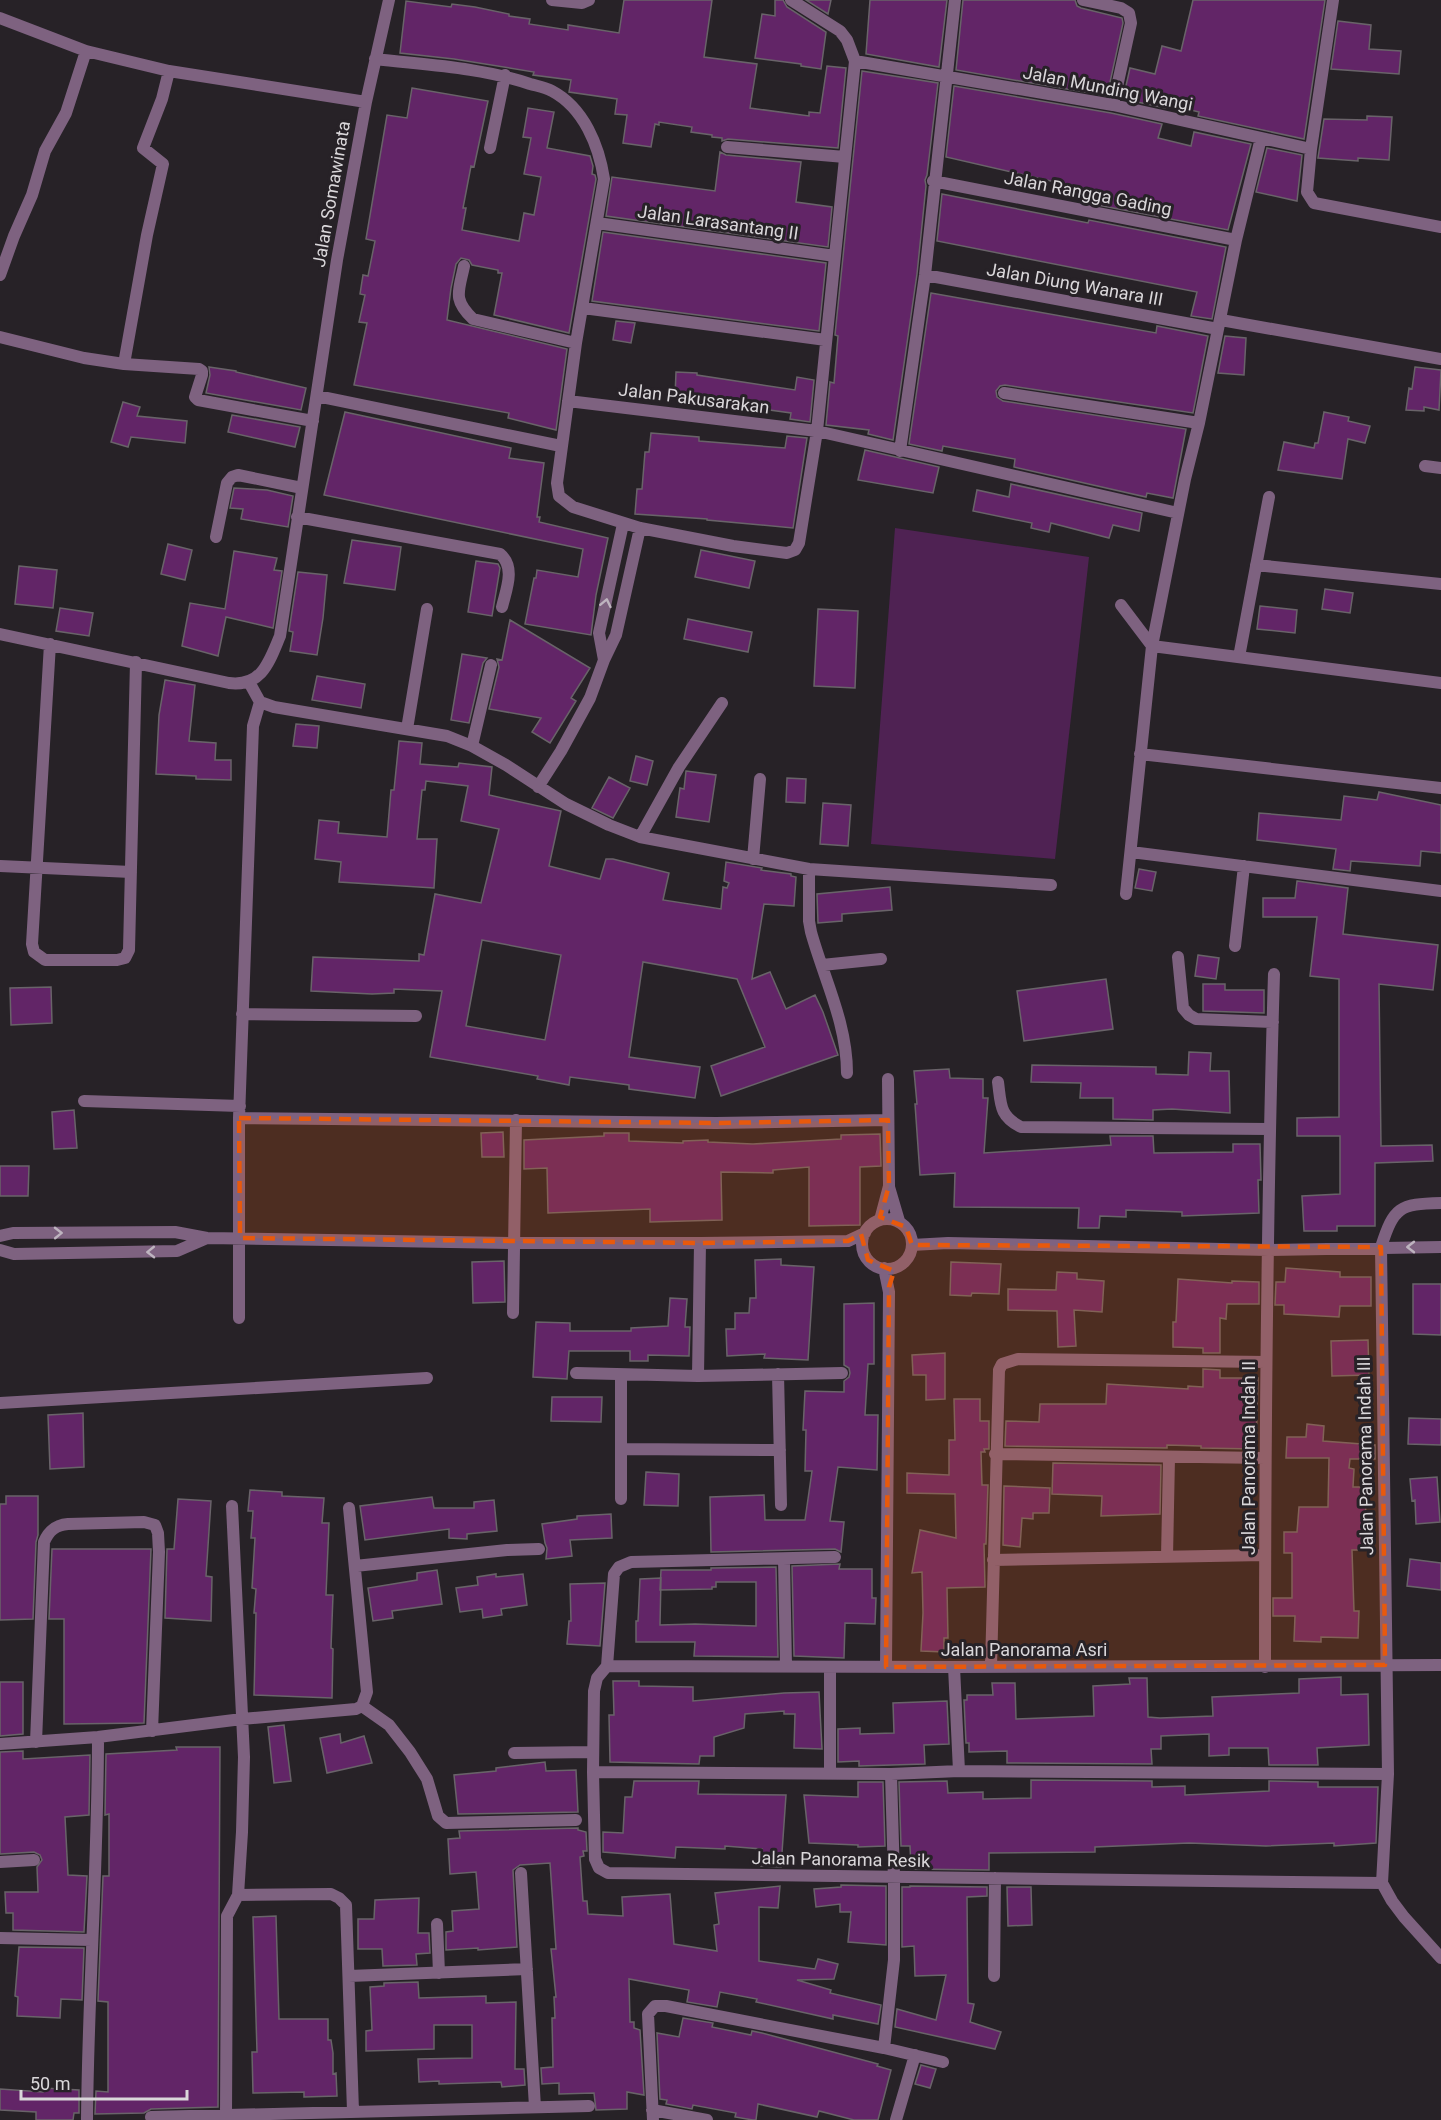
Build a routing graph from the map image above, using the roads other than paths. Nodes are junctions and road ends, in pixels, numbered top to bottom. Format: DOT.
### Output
graph roads {
  1 [pos="389,0"];
  2 [pos="552,0"];
  3 [pos="589,0"];
  4 [pos="791,0"];
  5 [pos="954,0"];
  6 [pos="1083,0"];
  7 [pos="1333,0"];
  8 [pos="0,18"];
  9 [pos="86,51"];
  10 [pos="375,58"];
  11 [pos="855,61"];
  12 [pos="169,71"];
  13 [pos="505,75"];
  14 [pos="947,76"];
  15 [pos="366,102"];
  16 [pos="1113,105"];
  17 [pos="1261,138"];
  18 [pos="726,147"];
  19 [pos="490,148"];
  20 [pos="1311,149"];
  21 [pos="845,157"];
  22 [pos="933,181"];
  23 [pos="597,223"];
  24 [pos="1441,227"];
  25 [pos="1236,240"];
  26 [pos="835,256"];
  27 [pos="464,266"];
  28 [pos="0,275"];
  29 [pos="925,275"];
  30 [pos="583,308"];
  31 [pos="1220,324"];
  32 [pos="0,337"];
  33 [pos="826,340"];
  34 [pos="576,343"];
  35 [pos="1441,359"];
  36 [pos="124,364"];
  37 [pos="1004,393"];
  38 [pos="317,396"];
  39 [pos="567,400"];
  40 [pos="313,421"];
  41 [pos="1199,423"];
  42 [pos="816,431"];
  43 [pos="561,446"];
  44 [pos="900,451"];
  45 [pos="1425,466"];
  46 [pos="1441,468"];
  47 [pos="302,488"];
  48 [pos="1269,497"];
  49 [pos="1178,513"];
  50 [pos="297,516"];
  51 [pos="623,524"];
  52 [pos="640,528"];
  53 [pos="216,537"];
  54 [pos="1256,565"];
  55 [pos="1441,584"];
  56 [pos="1121,605"];
  57 [pos="502,607"];
  58 [pos="427,609"];
  59 [pos="0,634"];
  60 [pos="50,644"];
  61 [pos="1152,646"];
  62 [pos="1239,657"];
  63 [pos="604,660"];
  64 [pos="136,662"];
  65 [pos="491,665"];
  66 [pos="249,682"];
  67 [pos="1441,683"];
  68 [pos="260,702"];
  69 [pos="722,703"];
  70 [pos="407,729"];
  71 [pos="472,746"];
  72 [pos="1140,754"];
  73 [pos="760,779"];
  74 [pos="538,787"];
  75 [pos="1441,788"];
  76 [pos="640,837"];
  77 [pos="1131,852"];
  78 [pos="753,859"];
  79 [pos="0,866"];
  80 [pos="1244,866"];
  81 [pos="36,868"];
  82 [pos="809,869"];
  83 [pos="131,872"];
  84 [pos="1051,885"];
  85 [pos="1441,891"];
  86 [pos="1126,894"];
  87 [pos="1235,946"];
  88 [pos="1178,957"];
  89 [pos="881,959"];
  90 [pos="822,965"];
  91 [pos="1274,974"];
  92 [pos="242,1014"];
  93 [pos="416,1016"];
  94 [pos="1273,1022"];
  95 [pos="847,1073"];
  96 [pos="888,1079"];
  97 [pos="998,1082"];
  98 [pos="84,1101"];
  99 [pos="239,1112"];
  100 [pos="516,1120"];
  101 [pos="888,1120"];
  102 [pos="1269,1129"];
  103 [pos="889,1186"];
  104 [pos="1441,1203"];
  105 [pos="879,1220"];
  106 [pos="899,1221"];
  107 [pos="865,1233"];
  108 [pos="0,1236"];
  109 [pos="207,1238"];
  110 [pos="240,1238"];
  111 [pos="848,1241"];
  112 [pos="911,1241"];
  113 [pos="513,1243"];
  114 [pos="700,1243"];
  115 [pos="1381,1247"];
  116 [pos="1441,1247"];
  117 [pos="0,1250"];
  118 [pos="1268,1250"];
  119 [pos="864,1252"];
  120 [pos="890,1268"];
  121 [pos="513,1313"];
  122 [pos="239,1318"];
  123 [pos="1266,1362"];
  124 [pos="576,1373"];
  125 [pos="842,1373"];
  126 [pos="778,1374"];
  127 [pos="621,1375"];
  128 [pos="698,1376"];
  129 [pos="427,1378"];
  130 [pos="0,1403"];
  131 [pos="622,1449"];
  132 [pos="780,1450"];
  133 [pos="995,1454"];
  134 [pos="1169,1458"];
  135 [pos="1265,1458"];
  136 [pos="621,1499"];
  137 [pos="781,1505"];
  138 [pos="232,1506"];
  139 [pos="349,1508"];
  140 [pos="540,1550"];
  141 [pos="1265,1555"];
  142 [pos="835,1557"];
  143 [pos="1167,1557"];
  144 [pos="784,1559"];
  145 [pos="993,1560"];
  146 [pos="355,1566"];
  147 [pos="607,1665"];
  148 [pos="1385,1665"];
  149 [pos="1441,1665"];
  150 [pos="786,1666"];
  151 [pos="830,1667"];
  152 [pos="886,1667"];
  153 [pos="954,1667"];
  154 [pos="991,1667"];
  155 [pos="1265,1667"];
  156 [pos="362,1706"];
  157 [pos="242,1719"];
  158 [pos="152,1731"];
  159 [pos="98,1737"];
  160 [pos="36,1742"];
  161 [pos="0,1744"];
  162 [pos="593,1752"];
  163 [pos="514,1753"];
  164 [pos="959,1771"];
  165 [pos="592,1772"];
  166 [pos="830,1773"];
  167 [pos="891,1774"];
  168 [pos="1388,1774"];
  169 [pos="576,1820"];
  170 [pos="34,1860"];
  171 [pos="0,1862"];
  172 [pos="521,1873"];
  173 [pos="995,1878"];
  174 [pos="894,1879"];
  175 [pos="1382,1883"];
  176 [pos="238,1895"];
  177 [pos="437,1924"];
  178 [pos="0,1938"];
  179 [pos="92,1940"];
  180 [pos="1441,1958"];
  181 [pos="527,1969"];
  182 [pos="439,1973"];
  183 [pos="349,1976"];
  184 [pos="994,1976"];
  185 [pos="884,2048"];
  186 [pos="915,2055"];
  187 [pos="943,2062"];
  188 [pos="589,2106"];
  189 [pos="535,2107"];
  190 [pos="353,2111"];
  191 [pos="226,2115"];
  192 [pos="652,2115"];
  193 [pos="151,2117"];
  194 [pos="87,2120"];
  195 [pos="707,2120"];
  196 [pos="896,2120"];
  1 -- 10 [label="street, Jalan Somawinata"];
  2 -- 3 [label="street"];
  4 -- 11 [label="street"];
  5 -- 14 [label="street"];
  6 -- 16 [label="street"];
  7 -- 20 [label="street"];
  8 -- 9 [label="street"];
  9 -- 12 [label="street"];
  9 -- 28 [label="street"];
  10 -- 13 [label="street"];
  10 -- 15 [label="street, Jalan Somawinata"];
  11 -- 14 [label="street, Jalan Munding Wangi"];
  11 -- 21 [label="street"];
  12 -- 15 [label="street"];
  12 -- 36 [label="street"];
  13 -- 19 [label="street"];
  13 -- 23 [label="street"];
  14 -- 16 [label="street, Jalan Munding Wangi"];
  14 -- 22 [label="street"];
  15 -- 38 [label="street, Jalan Somawinata"];
  16 -- 17 [label="street, Jalan Munding Wangi"];
  17 -- 20 [label="street, Jalan Munding Wangi"];
  17 -- 25 [label="street"];
  18 -- 21 [label="street"];
  20 -- 24 [label="street"];
  21 -- 26 [label="street"];
  22 -- 25 [label="street, Jalan Rangga Gading"];
  22 -- 29 [label="street"];
  23 -- 26 [label="street, Jalan Larasantang II"];
  23 -- 30 [label="street"];
  25 -- 31 [label="street"];
  26 -- 33 [label="street"];
  27 -- 34 [label="street"];
  29 -- 31 [label="street, Jalan Diung Wanara III"];
  29 -- 44 [label="street"];
  30 -- 33 [label="street"];
  30 -- 34 [label="street"];
  31 -- 35 [label="street, Jalan Diung Wanara III"];
  31 -- 41 [label="street"];
  32 -- 36 [label="street"];
  33 -- 42 [label="street"];
  34 -- 39 [label="street"];
  36 -- 40 [label="street"];
  37 -- 41 [label="street"];
  38 -- 40 [label="street, Jalan Somawinata"];
  38 -- 43 [label="street"];
  39 -- 42 [label="street, Jalan Pakusarakan"];
  39 -- 43 [label="street"];
  40 -- 47 [label="street, Jalan Somawinata"];
  41 -- 49 [label="street"];
  42 -- 44 [label="street, Jalan Pakusarakan"];
  42 -- 52 [label="street"];
  43 -- 51 [label="street"];
  44 -- 49 [label="street, Jalan Pakusarakan"];
  45 -- 46 [label="street"];
  47 -- 50 [label="street, Jalan Somawinata"];
  47 -- 53 [label="street"];
  48 -- 54 [label="street"];
  49 -- 61 [label="street"];
  50 -- 57 [label="street"];
  50 -- 66 [label="street, Jalan Somawinata"];
  51 -- 52 [label="street"];
  63 -- 51 [label="street, one-way"];
  52 -- 63 [label="street"];
  54 -- 55 [label="street"];
  54 -- 62 [label="street"];
  56 -- 61 [label="street"];
  58 -- 70 [label="street"];
  59 -- 60 [label="street"];
  60 -- 64 [label="street"];
  60 -- 81 [label="street"];
  61 -- 62 [label="street"];
  61 -- 72 [label="street"];
  62 -- 67 [label="street"];
  63 -- 74 [label="street"];
  64 -- 66 [label="street"];
  64 -- 83 [label="street"];
  65 -- 71 [label="street"];
  66 -- 68 [label="street"];
  68 -- 70 [label="street"];
  68 -- 92 [label="street"];
  69 -- 76 [label="street"];
  70 -- 71 [label="street"];
  71 -- 74 [label="street"];
  72 -- 75 [label="street"];
  72 -- 77 [label="street"];
  73 -- 78 [label="street"];
  74 -- 76 [label="street"];
  76 -- 78 [label="street"];
  77 -- 80 [label="street"];
  77 -- 86 [label="street"];
  78 -- 82 [label="street"];
  79 -- 81 [label="street"];
  80 -- 85 [label="street"];
  80 -- 87 [label="street"];
  81 -- 83 [label="street"];
  81 -- 83 [label="street"];
  82 -- 84 [label="street"];
  82 -- 90 [label="street"];
  88 -- 94 [label="street"];
  89 -- 90 [label="street"];
  90 -- 95 [label="street"];
  91 -- 94 [label="street, Jalan Panorama Indah II"];
  92 -- 93 [label="street"];
  92 -- 99 [label="street"];
  94 -- 102 [label="street, Jalan Panorama Indah II"];
  96 -- 101 [label="street"];
  97 -- 102 [label="street"];
  98 -- 99 [label="street"];
  99 -- 100 [label="street"];
  99 -- 110 [label="street"];
  100 -- 101 [label="street"];
  100 -- 113 [label="street"];
  101 -- 103 [label="street"];
  102 -- 118 [label="street, Jalan Panorama Indah II"];
  103 -- 105 [label="street"];
  103 -- 106 [label="street"];
  104 -- 115 [label="street"];
  105 -- 106 [label="street"];
  105 -- 107 [label="street"];
  106 -- 112 [label="street"];
  107 -- 111 [label="street"];
  107 -- 119 [label="street"];
  108 -- 109 [label="street, one-way"];
  109 -- 110 [label="street"];
  109 -- 117 [label="street, one-way"];
  110 -- 113 [label="street"];
  110 -- 122 [label="street"];
  111 -- 114 [label="street"];
  111 -- 119 [label="street"];
  112 -- 118 [label="street"];
  112 -- 120 [label="street"];
  113 -- 114 [label="street"];
  113 -- 121 [label="street"];
  114 -- 128 [label="street"];
  116 -- 115 [label="street, one-way"];
  115 -- 118 [label="street"];
  115 -- 148 [label="street, Jalan Panorama Indah III"];
  118 -- 123 [label="street, Jalan Panorama Indah II"];
  119 -- 120 [label="street"];
  120 -- 152 [label="street"];
  123 -- 133 [label="street"];
  123 -- 135 [label="street, Jalan Panorama Indah II"];
  124 -- 127 [label="street"];
  125 -- 126 [label="street"];
  126 -- 128 [label="street"];
  126 -- 132 [label="street"];
  127 -- 128 [label="street"];
  127 -- 131 [label="street"];
  129 -- 130 [label="street"];
  131 -- 132 [label="street"];
  131 -- 136 [label="street"];
  132 -- 137 [label="street"];
  133 -- 134 [label="street"];
  133 -- 145 [label="street"];
  134 -- 135 [label="street"];
  134 -- 143 [label="street"];
  135 -- 141 [label="street, Jalan Panorama Indah II"];
  138 -- 157 [label="street"];
  139 -- 146 [label="street"];
  140 -- 146 [label="street"];
  141 -- 143 [label="street"];
  141 -- 155 [label="street, Jalan Panorama Indah II"];
  142 -- 144 [label="street"];
  143 -- 145 [label="street"];
  144 -- 147 [label="street, Jalan Panorama Resik"];
  144 -- 150 [label="street"];
  145 -- 154 [label="street"];
  146 -- 156 [label="street"];
  147 -- 150 [label="street, Jalan Panorama Asri"];
  147 -- 162 [label="street, Jalan Panorama Resik"];
  148 -- 149 [label="street, Jalan Panorama Asri"];
  148 -- 155 [label="street, Jalan Panorama Asri"];
  148 -- 168 [label="street, Jalan Panorama Indah III"];
  150 -- 151 [label="street, Jalan Panorama Asri"];
  151 -- 152 [label="street, Jalan Panorama Asri"];
  151 -- 166 [label="street"];
  152 -- 153 [label="street, Jalan Panorama Asri"];
  153 -- 154 [label="street, Jalan Panorama Asri"];
  153 -- 164 [label="street"];
  154 -- 155 [label="street, Jalan Panorama Asri"];
  156 -- 157 [label="street"];
  156 -- 169 [label="street"];
  157 -- 158 [label="street"];
  157 -- 176 [label="street"];
  158 -- 159 [label="street"];
  158 -- 160 [label="street"];
  159 -- 160 [label="street"];
  159 -- 179 [label="street"];
  160 -- 161 [label="street"];
  162 -- 163 [label="street"];
  162 -- 165 [label="street, Jalan Panorama Resik"];
  164 -- 167 [label="street"];
  164 -- 168 [label="street"];
  165 -- 166 [label="street"];
  165 -- 174 [label="street, Jalan Panorama Resik"];
  166 -- 167 [label="street"];
  167 -- 174 [label="street"];
  168 -- 175 [label="street, Jalan Panorama Indah III"];
  170 -- 171 [label="street"];
  172 -- 181 [label="street"];
  173 -- 174 [label="street, Jalan Panorama Resik"];
  173 -- 175 [label="street, Jalan Panorama Resik"];
  173 -- 184 [label="street"];
  174 -- 185 [label="street"];
  175 -- 180 [label="street"];
  176 -- 183 [label="street"];
  176 -- 191 [label="street"];
  177 -- 182 [label="street"];
  178 -- 179 [label="street"];
  179 -- 194 [label="street"];
  181 -- 182 [label="street"];
  181 -- 189 [label="street"];
  182 -- 183 [label="street"];
  183 -- 190 [label="street"];
  185 -- 186 [label="street"];
  185 -- 192 [label="street"];
  186 -- 187 [label="street"];
  186 -- 196 [label="street"];
  188 -- 189 [label="street"];
  189 -- 190 [label="street"];
  190 -- 191 [label="street"];
  191 -- 193 [label="street"];
  192 -- 195 [label="street"];
}
